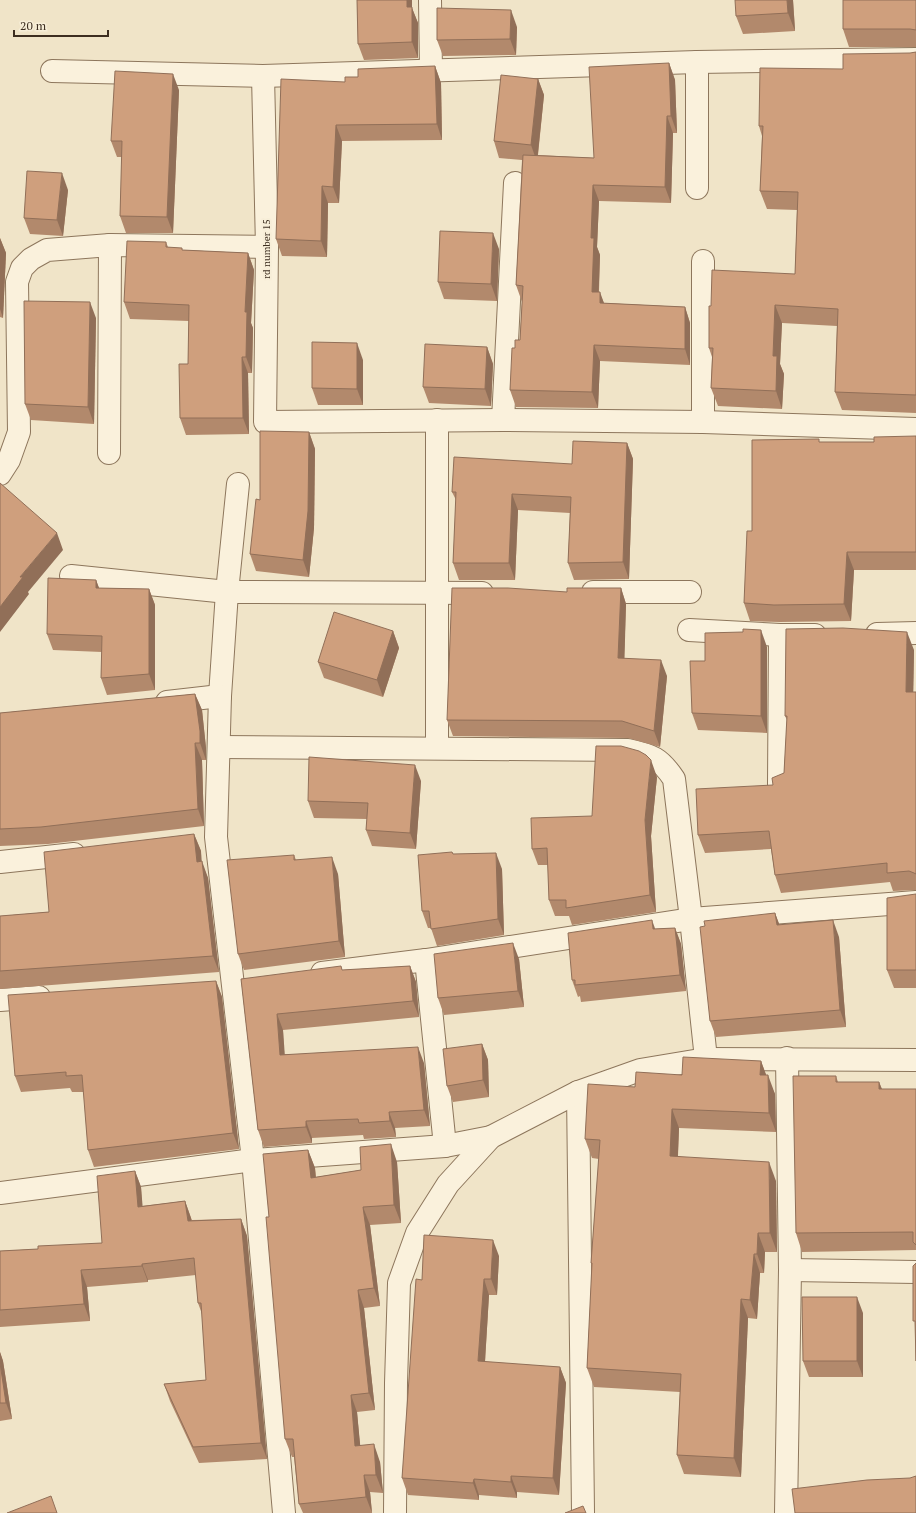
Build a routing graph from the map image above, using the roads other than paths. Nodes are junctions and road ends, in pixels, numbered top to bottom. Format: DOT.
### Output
graph roads {
  1 [pos="430,0"];
  2 [pos="916,59"];
  3 [pos="696,62"];
  4 [pos="52,71"];
  5 [pos="431,71"];
  6 [pos="263,76"];
  7 [pos="515,183"];
  8 [pos="698,188"];
  9 [pos="110,245"];
  10 [pos="267,247"];
  11 [pos="703,261"];
  12 [pos="437,420"];
  13 [pos="503,420"];
  14 [pos="703,422"];
  15 [pos="916,429"];
  16 [pos="109,453"];
  17 [pos="0,474"];
  18 [pos="238,484"];
  19 [pos="72,576"];
  20 [pos="226,592"];
  21 [pos="572,592"];
  22 [pos="690,592"];
  23 [pos="438,593"];
  24 [pos="501,593"];
  25 [pos="689,630"];
  26 [pos="916,633"];
  27 [pos="836,634"];
  28 [pos="860,634"];
  29 [pos="780,635"];
  30 [pos="220,696"];
  31 [pos="149,703"];
  32 [pos="219,747"];
  33 [pos="437,748"];
  34 [pos="779,784"];
  35 [pos="216,838"];
  36 [pos="193,840"];
  37 [pos="93,852"];
  38 [pos="0,862"];
  39 [pos="916,902"];
  40 [pos="692,919"];
  41 [pos="426,960"];
  42 [pos="303,975"];
  43 [pos="256,981"];
  44 [pos="233,984"];
  45 [pos="210,986"];
  46 [pos="60,996"];
  47 [pos="0,1000"];
  48 [pos="787,1058"];
  49 [pos="706,1060"];
  50 [pos="916,1060"];
  51 [pos="578,1092"];
  52 [pos="491,1137"];
  53 [pos="445,1146"];
  54 [pos="253,1160"];
  55 [pos="0,1193"];
  56 [pos="790,1270"];
  57 [pos="916,1272"];
  58 [pos="808,1488"];
  59 [pos="785,1489"];
  60 [pos="284,1513"];
  61 [pos="395,1513"];
  62 [pos="582,1513"];
  63 [pos="786,1513"];
  1 -- 5 [label="street"];
  2 -- 3 [label="street"];
  3 -- 5 [label="street"];
  3 -- 8 [label="street"];
  4 -- 6 [label="street"];
  5 -- 6 [label="street"];
  6 -- 10 [label="street, rd number 15"];
  7 -- 13 [label="street"];
  9 -- 10 [label="street"];
  9 -- 16 [label="street"];
  9 -- 17 [label="street"];
  10 -- 12 [label="street, rd number 15"];
  11 -- 14 [label="street"];
  12 -- 13 [label="street"];
  12 -- 23 [label="street"];
  13 -- 14 [label="street"];
  14 -- 15 [label="street"];
  18 -- 20 [label="street"];
  19 -- 20 [label="street"];
  20 -- 23 [label="street"];
  20 -- 30 [label="street"];
  21 -- 22 [label="street"];
  23 -- 24 [label="street"];
  23 -- 33 [label="street"];
  25 -- 29 [label="street"];
  26 -- 28 [label="street"];
  27 -- 29 [label="street"];
  29 -- 34 [label="street"];
  30 -- 31 [label="street"];
  30 -- 32 [label="street"];
  32 -- 33 [label="street"];
  32 -- 35 [label="street"];
  33 -- 40 [label="street"];
  35 -- 36 [label="street"];
  35 -- 44 [label="street"];
  37 -- 38 [label="street"];
  39 -- 40 [label="street"];
  40 -- 41 [label="street"];
  40 -- 49 [label="street"];
  41 -- 42 [label="street"];
  41 -- 53 [label="street"];
  43 -- 44 [label="street"];
  44 -- 45 [label="street"];
  44 -- 54 [label="street"];
  46 -- 47 [label="street"];
  48 -- 49 [label="street"];
  48 -- 50 [label="street"];
  48 -- 56 [label="street"];
  49 -- 51 [label="street"];
  51 -- 52 [label="street"];
  51 -- 62 [label="street"];
  52 -- 53 [label="street"];
  52 -- 61 [label="street"];
  53 -- 54 [label="street"];
  54 -- 55 [label="street"];
  54 -- 60 [label="street"];
  56 -- 57 [label="street"];
  56 -- 59 [label="street"];
  58 -- 59 [label="street"];
  59 -- 63 [label="street"];
}
